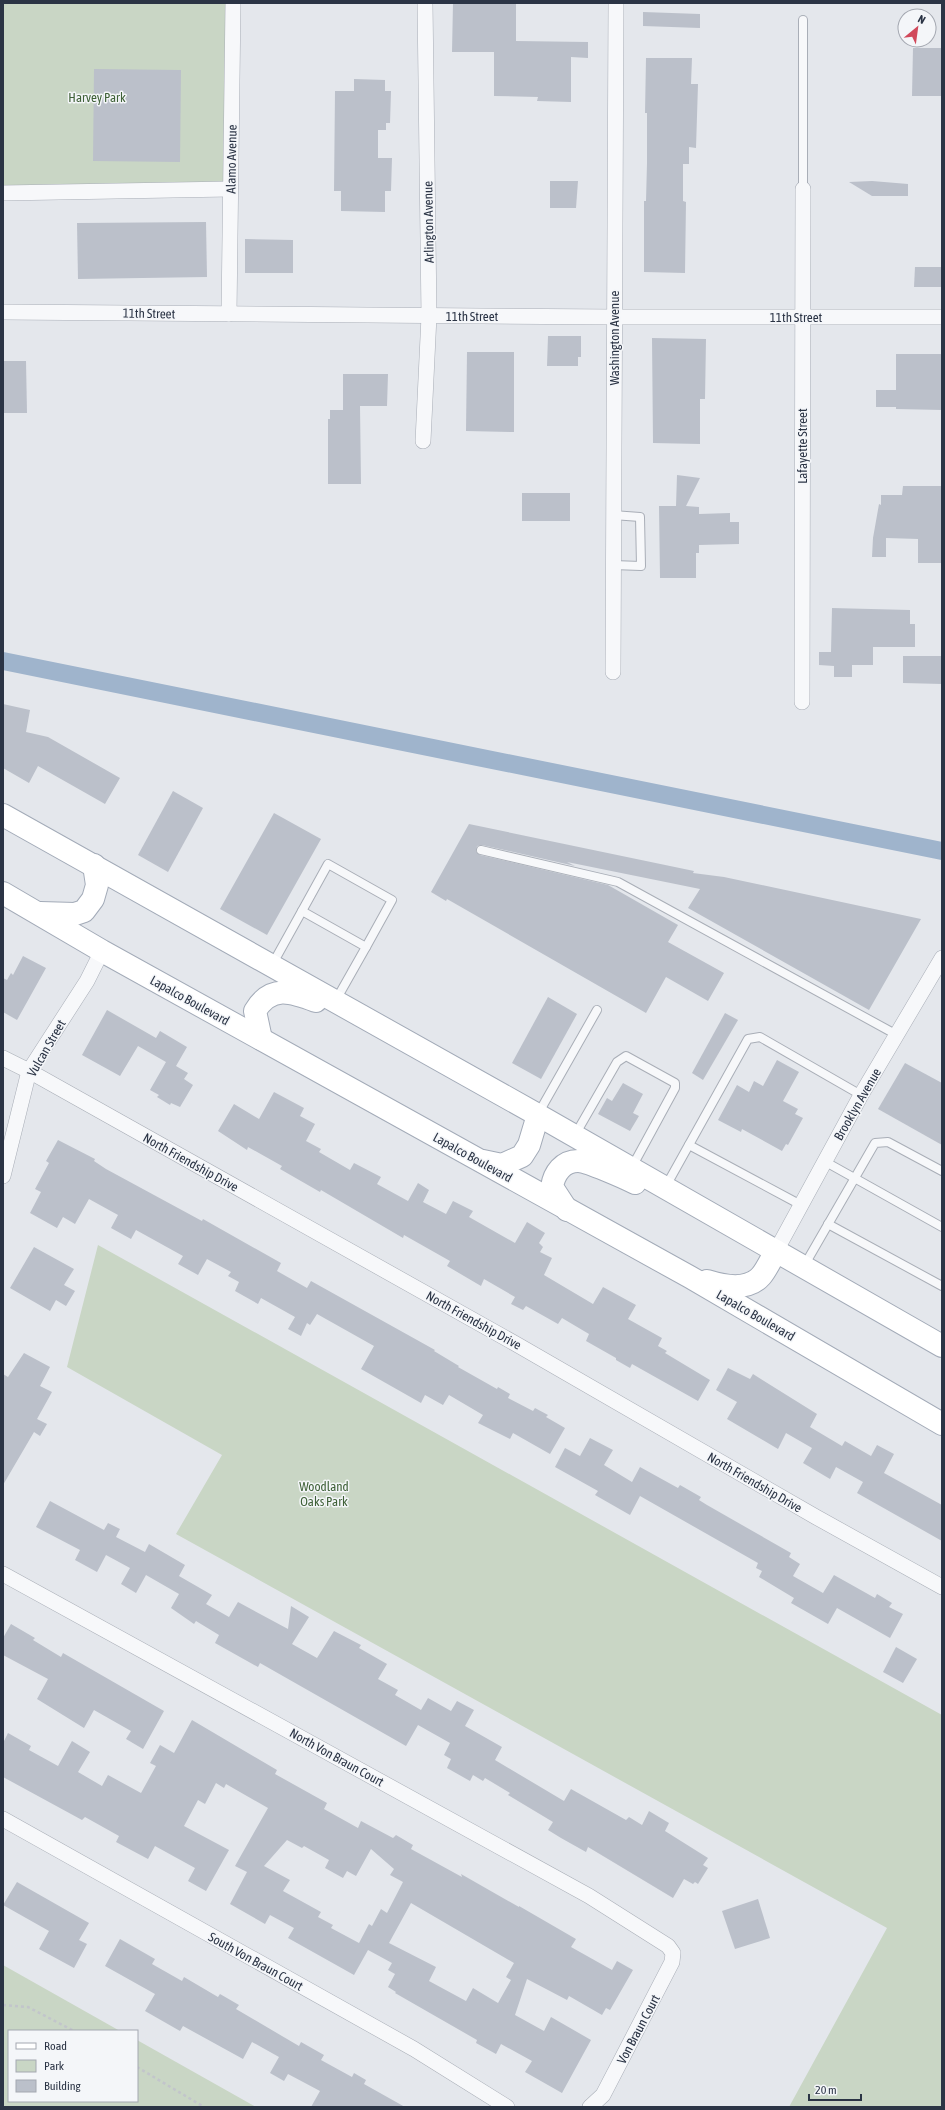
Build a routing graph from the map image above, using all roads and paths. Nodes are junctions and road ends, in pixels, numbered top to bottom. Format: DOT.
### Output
graph roads {
  1 [pos="233,3"];
  2 [pos="425,3"];
  3 [pos="616,3"];
  4 [pos="803,20"];
  5 [pos="230,189"];
  6 [pos="803,189"];
  7 [pos="3,194"];
  8 [pos="3,312"];
  9 [pos="229,314"];
  10 [pos="429,316"];
  11 [pos="615,317"];
  12 [pos="803,317"];
  13 [pos="942,317"];
  14 [pos="423,441"];
  15 [pos="614,515"];
  16 [pos="613,565"];
  17 [pos="613,672"];
  18 [pos="802,702"];
  19 [pos="6,815"];
  20 [pos="481,850"];
  21 [pos="94,866"];
  22 [pos="3,893"];
  23 [pos="302,911"];
  24 [pos="37,912"];
  25 [pos="366,946"];
  26 [pos="102,951"];
  27 [pos="942,958"];
  28 [pos="272,965"];
  29 [pos="336,1001"];
  30 [pos="597,1010"];
  31 [pos="373,1022"];
  32 [pos="897,1035"];
  33 [pos="261,1039"];
  34 [pos="3,1058"];
  35 [pos="29,1071"];
  36 [pos="861,1095"];
  37 [pos="538,1115"];
  38 [pos="575,1136"];
  39 [pos="689,1145"];
  40 [pos="480,1161"];
  41 [pos="824,1161"];
  42 [pos="631,1168"];
  43 [pos="942,1171"];
  44 [pos="3,1176"];
  45 [pos="854,1178"];
  46 [pos="665,1187"];
  47 [pos="801,1205"];
  48 [pos="568,1210"];
  49 [pos="712,1214"];
  50 [pos="828,1224"];
  51 [pos="942,1227"];
  52 [pos="776,1251"];
  53 [pos="804,1267"];
  54 [pos="690,1277"];
  55 [pos="942,1286"];
  56 [pos="942,1346"];
  57 [pos="942,1424"];
  58 [pos="3,1574"];
  59 [pos="942,1587"];
  60 [pos="3,1819"];
  61 [pos="668,1946"];
  62 [pos="3,2005"];
  63 [pos="72,2030"];
  64 [pos="138,2068"];
  65 [pos="204,2107"];
  66 [pos="507,2107"];
  67 [pos="590,2107"];
  1 -- 5 [label="street, Alamo Avenue"];
  2 -- 10 [label="street, Arlington Avenue"];
  3 -- 11 [label="street, Washington Avenue"];
  4 -- 6 [label="lane"];
  5 -- 7 [label="street"];
  5 -- 9 [label="street, Alamo Avenue"];
  6 -- 12 [label="street, Lafayette Street"];
  8 -- 9 [label="street, 11th Street"];
  9 -- 10 [label="street, 11th Street"];
  10 -- 11 [label="street, 11th Street"];
  10 -- 14 [label="street, Arlington Avenue"];
  11 -- 12 [label="street, 11th Street"];
  11 -- 15 [label="street, Washington Avenue"];
  12 -- 13 [label="street, 11th Street"];
  12 -- 18 [label="street, Lafayette Street"];
  15 -- 16 [label="street, Washington Avenue"];
  15 -- 16 [label="lane"];
  16 -- 17 [label="street, Washington Avenue"];
  19 -- 21 [label="main road"];
  20 -- 32 [label="lane"];
  21 -- 24 [label="main road"];
  21 -- 28 [label="main road"];
  22 -- 24 [label="main road, Lapalco Boulevard"];
  23 -- 25 [label="lane"];
  23 -- 25 [label="lane"];
  23 -- 28 [label="lane"];
  24 -- 26 [label="main road, Lapalco Boulevard"];
  25 -- 29 [label="lane"];
  26 -- 33 [label="main road, Lapalco Boulevard"];
  26 -- 35 [label="street, Vulcan Street"];
  27 -- 32 [label="street, Brooklyn Avenue"];
  28 -- 29 [label="main road"];
  29 -- 31 [label="main road"];
  30 -- 37 [label="lane"];
  31 -- 33 [label="main road"];
  31 -- 37 [label="main road"];
  32 -- 36 [label="street, Brooklyn Avenue"];
  33 -- 40 [label="main road, Lapalco Boulevard"];
  34 -- 35 [label="street, North Friendship Drive"];
  35 -- 44 [label="street, Vulcan Street"];
  35 -- 59 [label="street, North Friendship Drive"];
  36 -- 39 [label="lane"];
  36 -- 41 [label="street, Brooklyn Avenue"];
  37 -- 38 [label="main road"];
  37 -- 40 [label="main road"];
  38 -- 42 [label="main road"];
  38 -- 42 [label="lane"];
  39 -- 46 [label="lane"];
  39 -- 47 [label="lane"];
  40 -- 48 [label="main road, Lapalco Boulevard"];
  41 -- 45 [label="lane"];
  41 -- 47 [label="street, Brooklyn Avenue"];
  42 -- 46 [label="main road"];
  43 -- 45 [label="lane"];
  45 -- 50 [label="lane"];
  45 -- 51 [label="lane"];
  46 -- 49 [label="main road"];
  47 -- 52 [label="street, Brooklyn Avenue"];
  48 -- 49 [label="main road"];
  48 -- 54 [label="main road, Lapalco Boulevard"];
  49 -- 52 [label="main road"];
  50 -- 53 [label="lane"];
  50 -- 55 [label="lane"];
  52 -- 53 [label="main road"];
  52 -- 54 [label="main road"];
  53 -- 56 [label="main road"];
  54 -- 57 [label="main road, Lapalco Boulevard"];
  58 -- 61 [label="street, North Von Braun Court"];
  60 -- 66 [label="street, South Von Braun Court"];
  61 -- 67 [label="street, Von Braun Court"];
  62 -- 63 [label="path"];
  64 -- 65 [label="path"];
}
